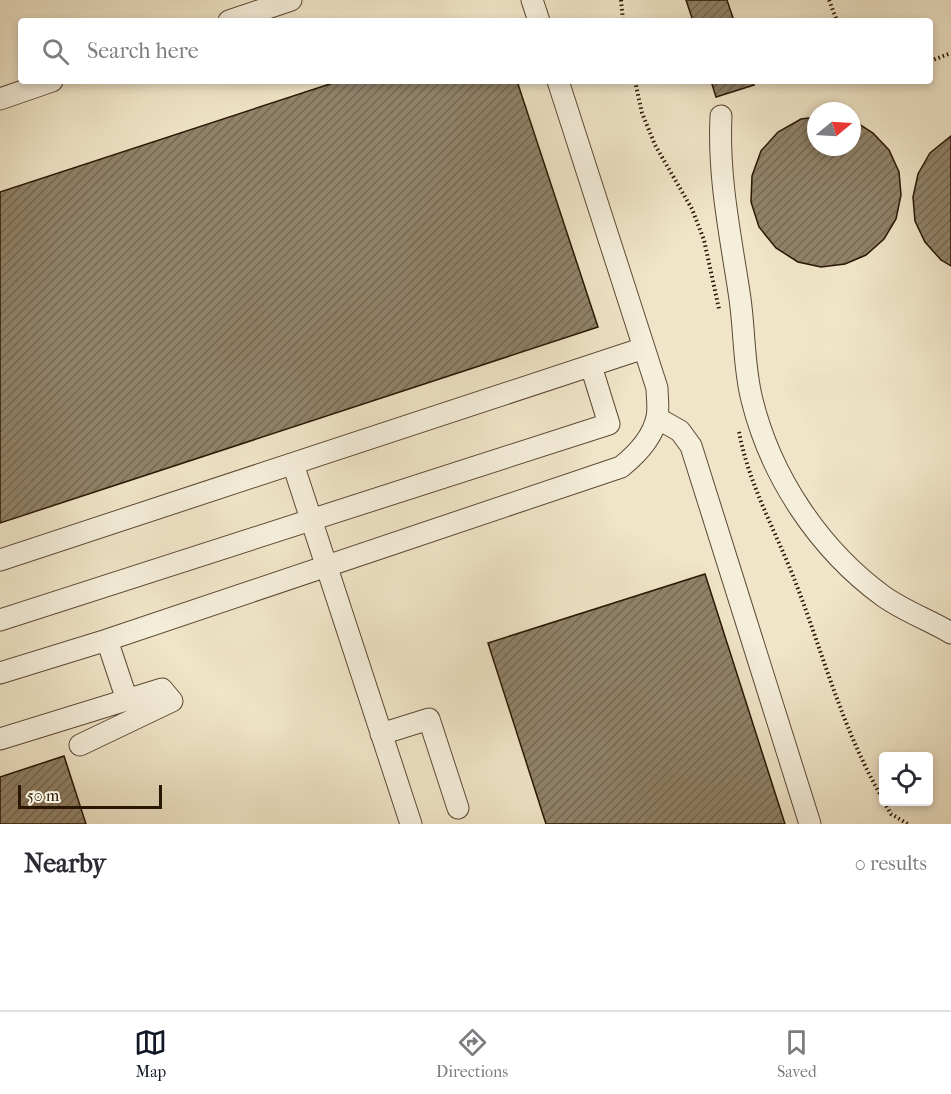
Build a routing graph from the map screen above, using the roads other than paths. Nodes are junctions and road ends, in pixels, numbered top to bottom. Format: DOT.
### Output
graph roads {
  1 [pos="291,0"];
  2 [pos="532,0"];
  3 [pos="238,18"];
  4 [pos="537,18"];
  5 [pos="43,84"];
  6 [pos="559,84"];
  7 [pos="0,99"];
  8 [pos="722,116"];
  9 [pos="644,348"];
  10 [pos="591,366"];
  11 [pos="657,418"];
  12 [pos="293,464"];
  13 [pos="311,520"];
  14 [pos="0,560"];
  15 [pos="326,566"];
  16 [pos="0,620"];
  17 [pos="951,633"];
  18 [pos="107,640"];
  19 [pos="0,673"];
  20 [pos="127,700"];
  21 [pos="381,734"];
  22 [pos="0,739"];
  23 [pos="80,745"];
  24 [pos="458,808"];
  25 [pos="411,824"];
  26 [pos="810,824"];
  1 -- 3 [label="lane"];
  2 -- 4 [label="lane"];
  5 -- 7 [label="lane"];
  6 -- 9 [label="lane"];
  8 -- 17 [label="lane"];
  9 -- 10 [label="lane"];
  9 -- 11 [label="lane"];
  10 -- 12 [label="lane"];
  10 -- 13 [label="lane"];
  11 -- 15 [label="lane"];
  11 -- 26 [label="lane"];
  12 -- 13 [label="lane"];
  12 -- 14 [label="lane"];
  13 -- 15 [label="lane"];
  13 -- 16 [label="lane"];
  15 -- 18 [label="lane"];
  15 -- 21 [label="lane"];
  18 -- 19 [label="lane"];
  18 -- 20 [label="lane"];
  20 -- 22 [label="lane"];
  20 -- 23 [label="lane"];
  21 -- 24 [label="lane"];
  21 -- 25 [label="lane"];
}
